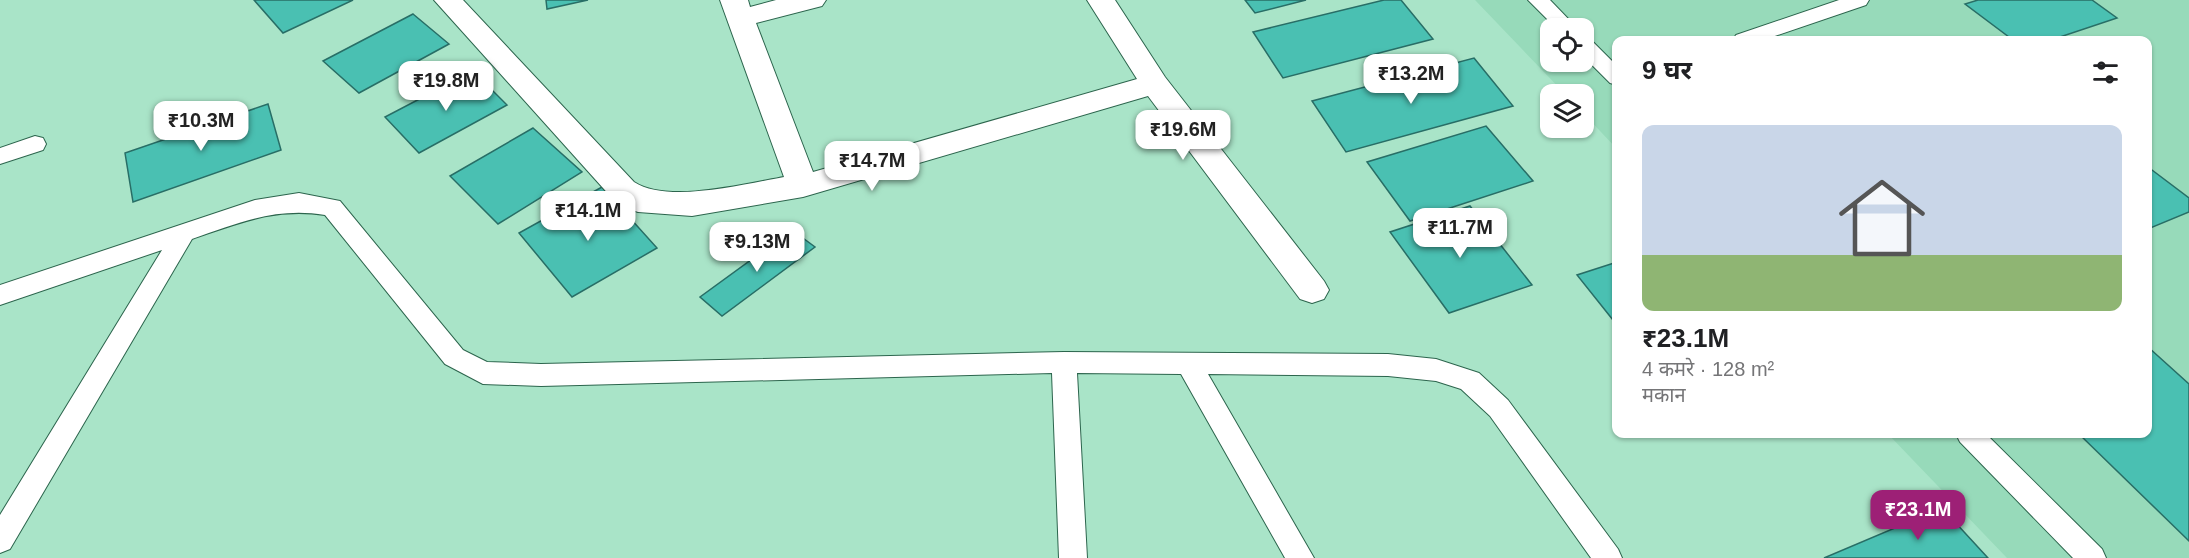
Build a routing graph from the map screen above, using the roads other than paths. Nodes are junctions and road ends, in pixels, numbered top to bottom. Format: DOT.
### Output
graph roads {
  1 [pos="448,0"];
  2 [pos="812,0"];
  3 [pos="1101,0"];
  4 [pos="1538,0"];
  5 [pos="1859,0"];
  6 [pos="737,9"];
  7 [pos="1557,18"];
  8 [pos="1755,36"];
  9 [pos="1594,55"];
  10 [pos="1612,73"];
  11 [pos="1155,84"];
  12 [pos="35,144"];
  13 [pos="0,156"];
  14 [pos="803,186"];
  15 [pos="184,233"];
  16 [pos="1312,290"];
  17 [pos="0,295"];
  18 [pos="1064,362"];
  19 [pos="1188,362"];
  20 [pos="1973,438"];
  21 [pos="0,540"];
  22 [pos="1073,558"];
  23 [pos="1300,558"];
  24 [pos="1608,558"];
  25 [pos="2092,558"];
  1 -- 14 [label="street"];
  2 -- 6 [label="street"];
  3 -- 11 [label="street"];
  4 -- 7 [label="lane"];
  5 -- 8 [label="lane"];
  6 -- 14 [label="street"];
  9 -- 10 [label="lane"];
  11 -- 14 [label="street"];
  11 -- 16 [label="street"];
  12 -- 13 [label="lane"];
  15 -- 17 [label="lane"];
  15 -- 18 [label="lane"];
  15 -- 21 [label="lane"];
  18 -- 19 [label="lane"];
  18 -- 22 [label="lane"];
  19 -- 23 [label="lane"];
  19 -- 24 [label="lane"];
  20 -- 25 [label="lane"];
}
